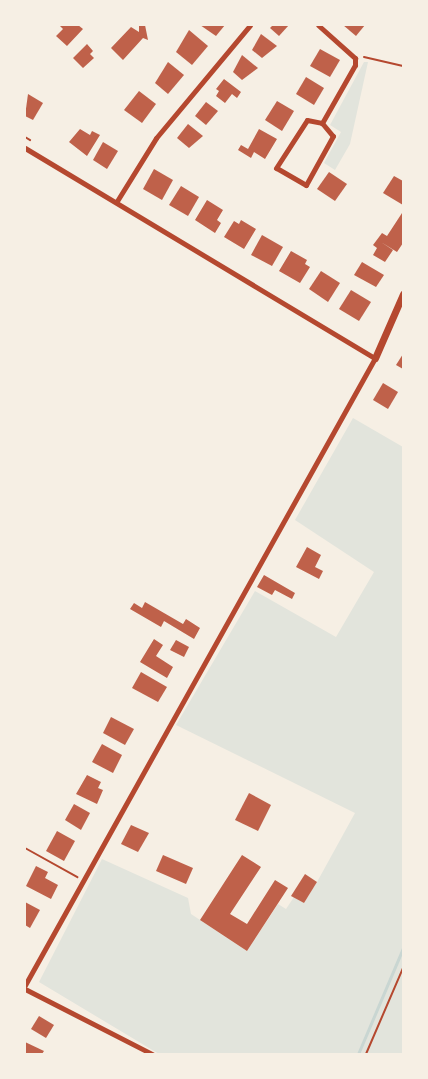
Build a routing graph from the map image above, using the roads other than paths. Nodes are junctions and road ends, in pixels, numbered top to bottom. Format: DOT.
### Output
graph roads {
  1 [pos="250,25"];
  2 [pos="318,25"];
  3 [pos="322,123"];
  4 [pos="25,148"];
  5 [pos="117,201"];
  6 [pos="403,294"];
  7 [pos="375,358"];
  8 [pos="25,985"];
  9 [pos="25,989"];
  10 [pos="152,1054"];
  1 -- 5 [label="street"];
  2 -- 3 [label="street"];
  3 -- 3 [label="street"];
  4 -- 5 [label="street"];
  5 -- 7 [label="street"];
  6 -- 7 [label="street"];
  7 -- 8 [label="street"];
  9 -- 10 [label="street"];
}
